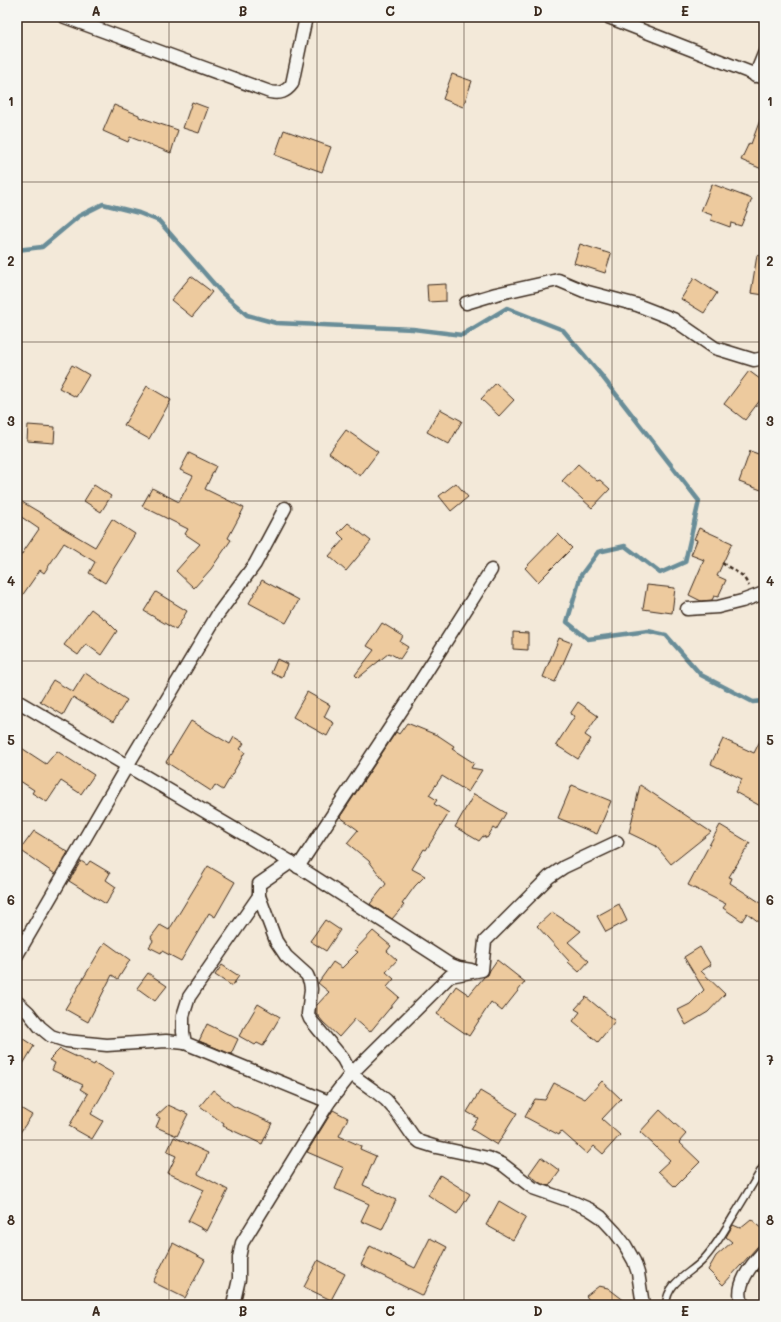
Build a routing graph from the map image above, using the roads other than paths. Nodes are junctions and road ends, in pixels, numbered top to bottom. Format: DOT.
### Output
graph roads {
  1 [pos="65,17"];
  2 [pos="306,17"];
  3 [pos="608,17"];
  4 [pos="764,54"];
  5 [pos="760,77"];
  6 [pos="466,304"];
  7 [pos="764,358"];
  8 [pos="285,508"];
  9 [pos="491,570"];
  10 [pos="759,595"];
  11 [pos="687,609"];
  12 [pos="17,701"];
  13 [pos="127,766"];
  14 [pos="617,842"];
  15 [pos="294,865"];
  16 [pos="259,896"];
  17 [pos="17,955"];
  18 [pos="482,970"];
  19 [pos="17,1002"];
  20 [pos="185,1043"];
  21 [pos="351,1074"];
  22 [pos="329,1102"];
  23 [pos="764,1165"];
  24 [pos="764,1251"];
  25 [pos="233,1305"];
  26 [pos="643,1305"];
  27 [pos="666,1305"];
  28 [pos="743,1305"];
  1 -- 2 [label="street"];
  3 -- 5 [label="street"];
  4 -- 5 [label="street"];
  6 -- 7 [label="street"];
  8 -- 13 [label="street"];
  9 -- 15 [label="street"];
  10 -- 11 [label="street"];
  12 -- 13 [label="street"];
  13 -- 15 [label="street"];
  13 -- 17 [label="street"];
  14 -- 18 [label="street"];
  15 -- 16 [label="street"];
  15 -- 18 [label="street"];
  16 -- 20 [label="street"];
  16 -- 21 [label="street"];
  18 -- 21 [label="street"];
  19 -- 20 [label="street"];
  20 -- 22 [label="street"];
  21 -- 22 [label="street"];
  21 -- 26 [label="street"];
  22 -- 25 [label="street"];
  23 -- 27 [label="lane"];
  24 -- 28 [label="street"];
}
